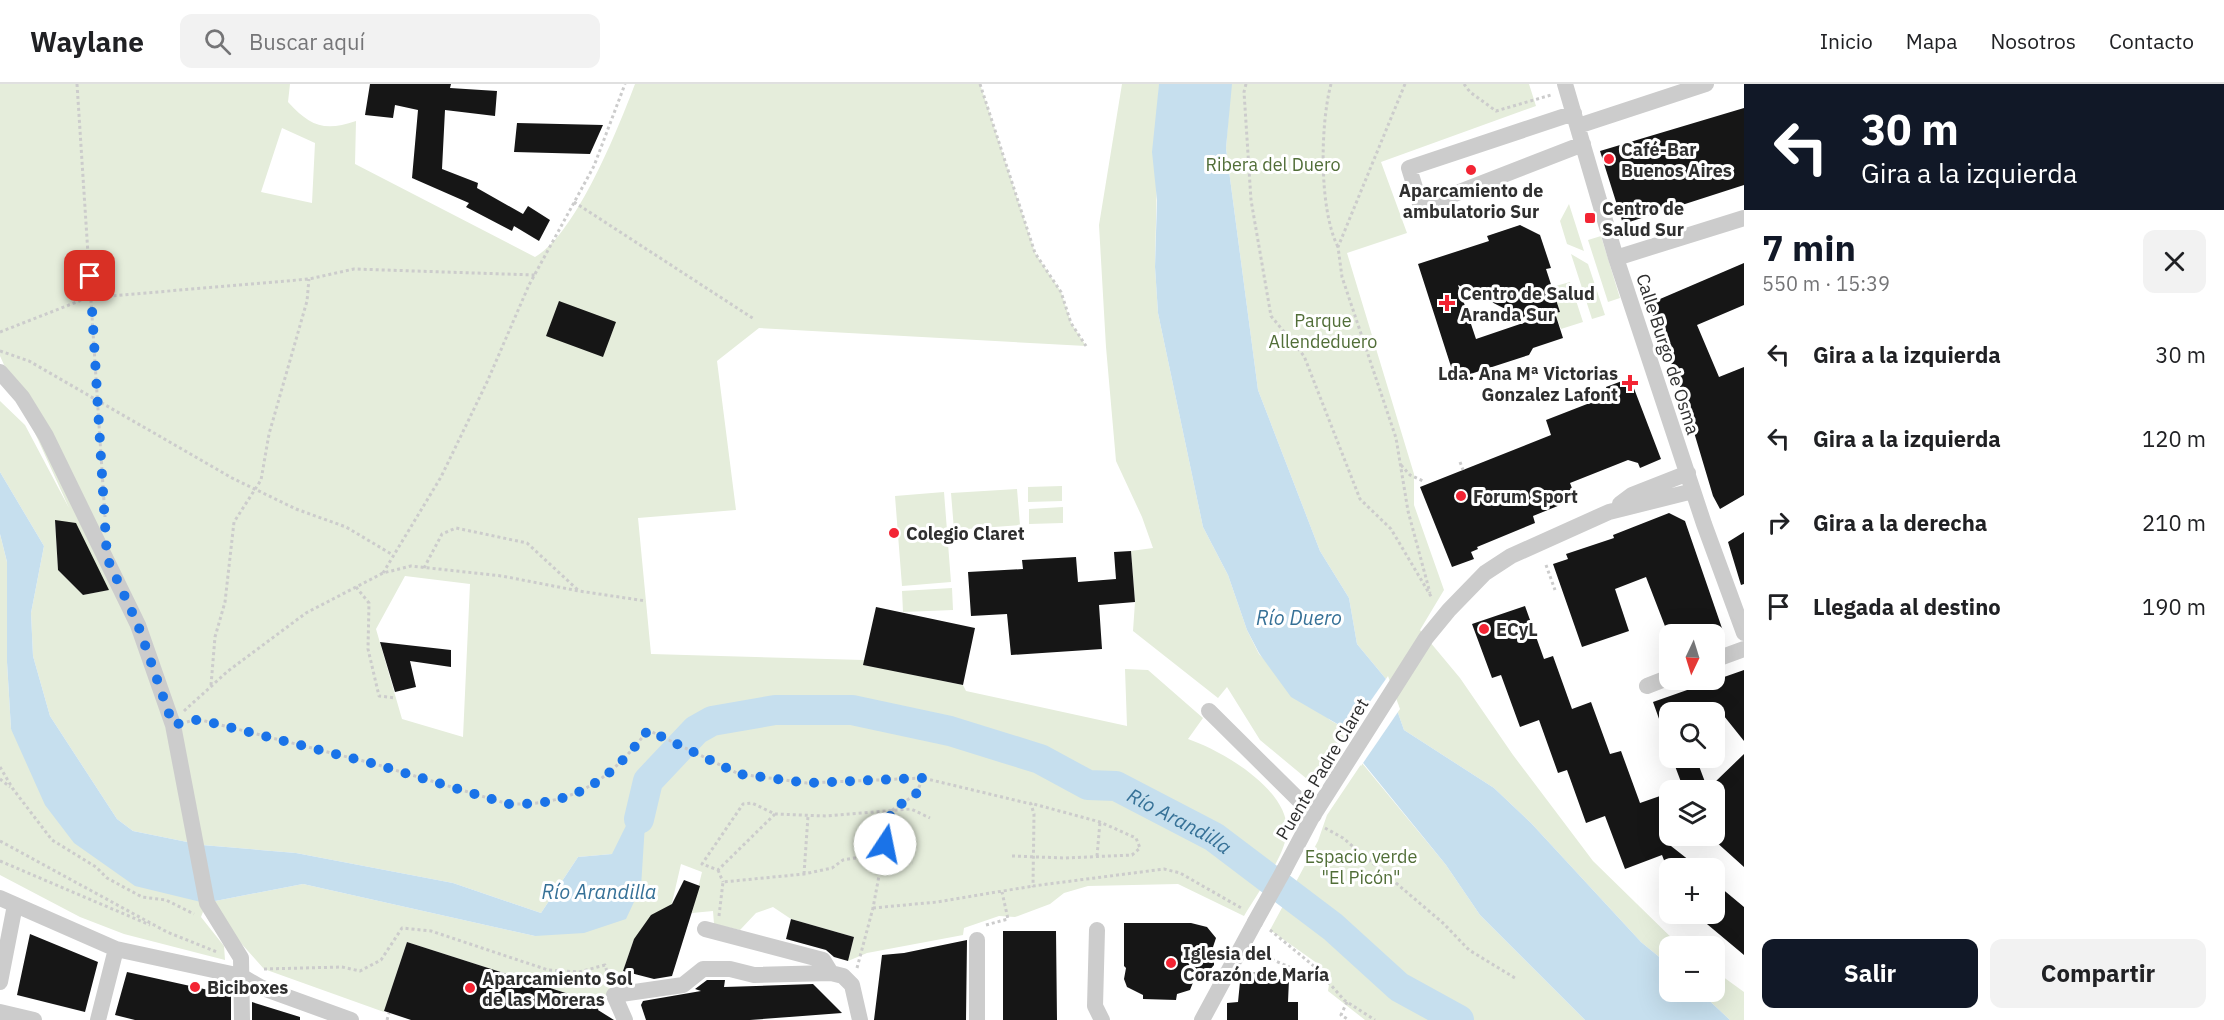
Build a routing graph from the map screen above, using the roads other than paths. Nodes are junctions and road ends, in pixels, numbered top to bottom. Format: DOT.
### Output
graph roads {
  1 [pos="1706,84"];
  2 [pos="1566,88"];
  3 [pos="1576,119"];
  4 [pos="1583,144"];
  5 [pos="1744,218"];
  6 [pos="1616,258"];
  7 [pos="0,372"];
  8 [pos="1688,473"];
  9 [pos="1693,491"];
  10 [pos="1609,512"];
  11 [pos="1742,626"];
  12 [pos="1744,649"];
  13 [pos="1725,656"];
  14 [pos="1659,681"];
  15 [pos="1647,686"];
  16 [pos="1209,711"];
  17 [pos="1312,817"];
  18 [pos="7,902"];
  19 [pos="1097,930"];
  20 [pos="711,931"];
  21 [pos="978,934"];
  22 [pos="116,949"];
  23 [pos="248,973"];
  24 [pos="831,973"];
  25 [pos="0,982"];
  26 [pos="0,1011"];
  27 [pos="34,1020"];
  28 [pos="98,1020"];
  29 [pos="242,1020"];
  30 [pos="351,1020"];
  31 [pos="625,1020"];
  32 [pos="860,1020"];
  33 [pos="977,1020"];
  34 [pos="1102,1020"];
  35 [pos="1202,1020"];
  1 -- 3 [label="street"];
  2 -- 3 [label="street, Calle Burgo de Osma"];
  3 -- 4 [label="street, Calle Burgo de Osma"];
  3 -- 4 [label="street"];
  4 -- 6 [label="street, Calle Burgo de Osma"];
  5 -- 6 [label="street"];
  6 -- 8 [label="street, Calle Burgo de Osma"];
  7 -- 23 [label="street"];
  8 -- 9 [label="street, Calle Burgo de Osma"];
  8 -- 10 [label="street"];
  9 -- 10 [label="street"];
  9 -- 11 [label="street, Calle Burgo de Osma"];
  10 -- 17 [label="street, Puente Padre Claret"];
  12 -- 13 [label="street"];
  14 -- 15 [label="street"];
  16 -- 17 [label="street"];
  17 -- 35 [label="street, Puente Padre Claret, bridge"];
  18 -- 22 [label="street"];
  18 -- 25 [label="street"];
  19 -- 34 [label="street"];
  20 -- 24 [label="street"];
  21 -- 33 [label="street"];
  22 -- 23 [label="street"];
  22 -- 28 [label="street"];
  23 -- 29 [label="street"];
  23 -- 30 [label="street"];
  24 -- 31 [label="street"];
  24 -- 32 [label="street"];
  26 -- 27 [label="street"];
}
